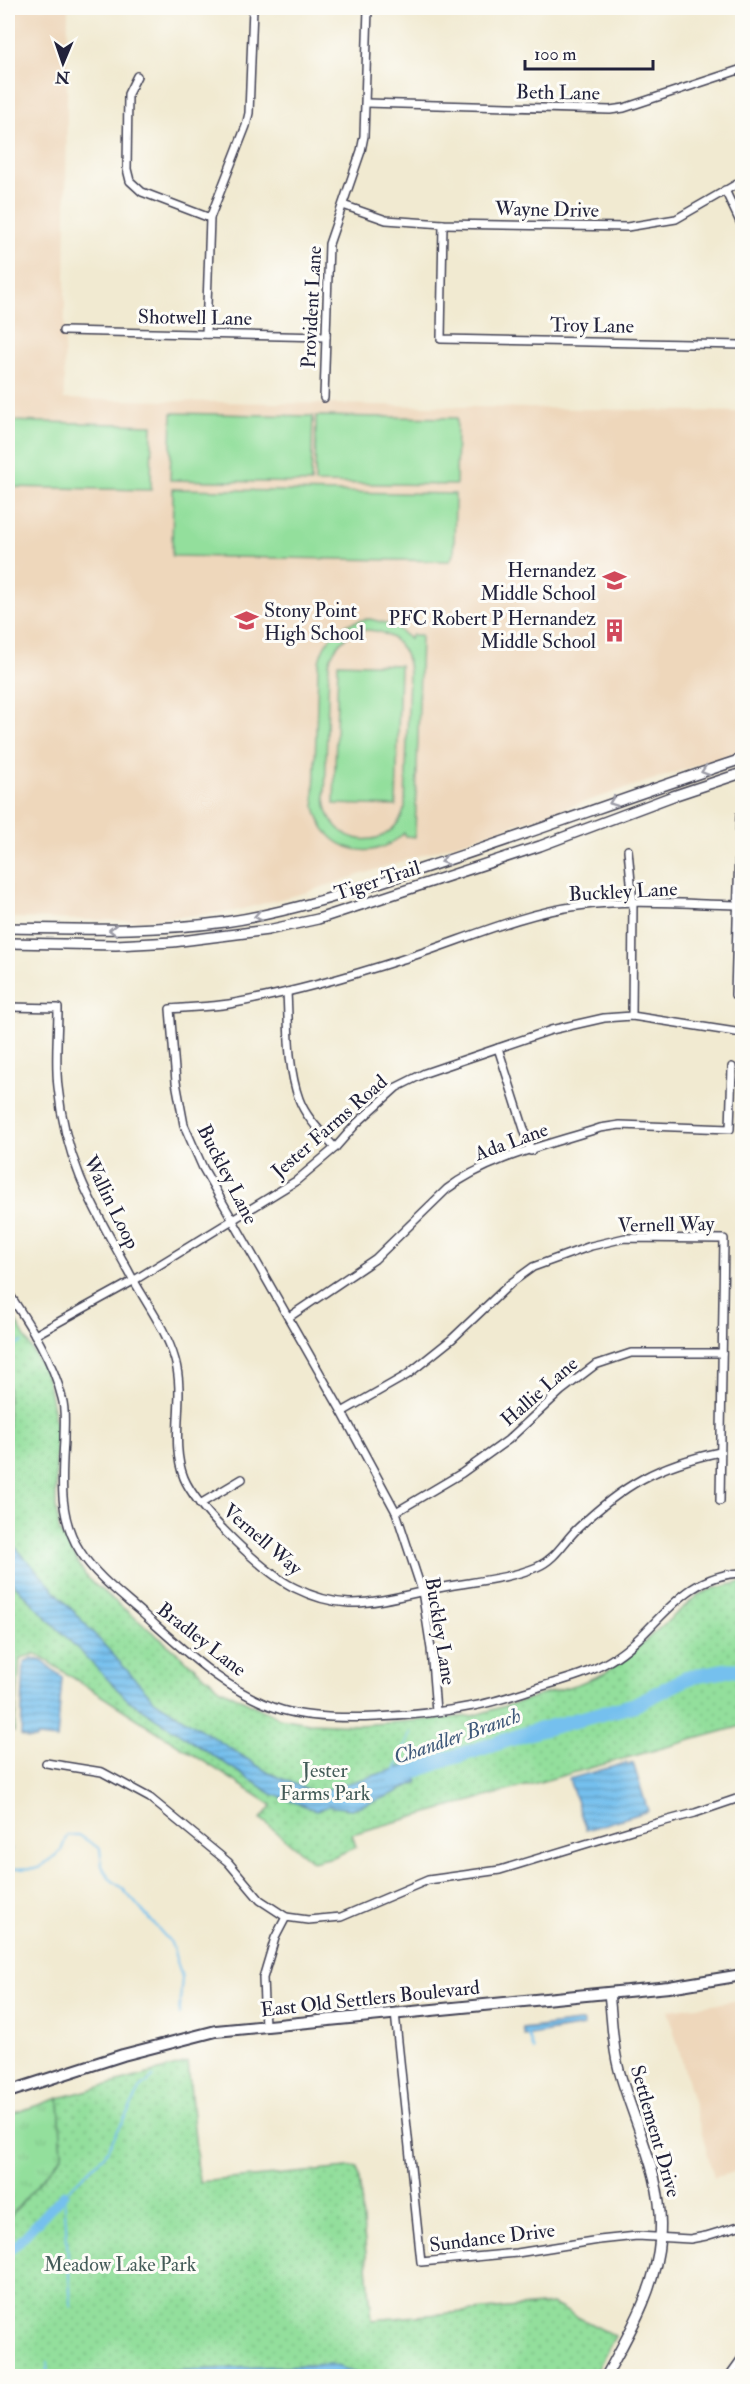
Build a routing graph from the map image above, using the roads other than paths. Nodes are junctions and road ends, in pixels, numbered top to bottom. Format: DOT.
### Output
graph roads {
  1 [pos="253,8"];
  2 [pos="369,8"];
  3 [pos="742,69"];
  4 [pos="137,76"];
  5 [pos="366,103"];
  6 [pos="742,181"];
  7 [pos="725,190"];
  8 [pos="343,205"];
  9 [pos="210,218"];
  10 [pos="443,224"];
  11 [pos="742,226"];
  12 [pos="63,331"];
  13 [pos="206,334"];
  14 [pos="326,337"];
  15 [pos="742,345"];
  16 [pos="324,398"];
  17 [pos="742,759"];
  18 [pos="742,773"];
  19 [pos="740,815"];
  20 [pos="628,850"];
  21 [pos="633,903"];
  22 [pos="737,905"];
  23 [pos="8,928"];
  24 [pos="8,943"];
  25 [pos="286,992"];
  26 [pos="735,995"];
  27 [pos="8,1007"];
  28 [pos="632,1016"];
  29 [pos="742,1033"];
  30 [pos="498,1048"];
  31 [pos="732,1067"];
  32 [pos="335,1148"];
  33 [pos="531,1150"];
  34 [pos="233,1221"];
  35 [pos="133,1281"];
  36 [pos="8,1292"];
  37 [pos="289,1317"];
  38 [pos="35,1335"];
  39 [pos="722,1353"];
  40 [pos="342,1412"];
  41 [pos="720,1452"];
  42 [pos="242,1479"];
  43 [pos="720,1501"];
  44 [pos="200,1504"];
  45 [pos="396,1512"];
  46 [pos="742,1573"];
  47 [pos="422,1591"];
  48 [pos="436,1711"];
  49 [pos="46,1763"];
  50 [pos="742,1797"];
  51 [pos="286,1917"];
  52 [pos="742,1975"];
  53 [pos="609,1993"];
  54 [pos="395,2013"];
  55 [pos="265,2026"];
  56 [pos="8,2092"];
  57 [pos="742,2225"];
  58 [pos="660,2237"];
  59 [pos="742,2358"];
  60 [pos="606,2376"];
  61 [pos="729,2376"];
  1 -- 9 [label="street"];
  2 -- 5 [label="street, Provident Lane"];
  3 -- 5 [label="street, Beth Lane"];
  4 -- 9 [label="street"];
  5 -- 8 [label="street, Provident Lane"];
  6 -- 7 [label="street, Wayne Drive"];
  7 -- 10 [label="street, Wayne Drive"];
  7 -- 11 [label="street"];
  8 -- 10 [label="street, Wayne Drive"];
  8 -- 14 [label="street, Provident Lane"];
  9 -- 13 [label="street"];
  10 -- 15 [label="street, Troy Lane"];
  12 -- 13 [label="street, Shotwell Lane"];
  13 -- 14 [label="street, Shotwell Lane"];
  14 -- 16 [label="street, Provident Lane"];
  17 -- 23 [label="street, Tiger Trail, one-way"];
  18 -- 24 [label="street, Tiger Trail"];
  19 -- 22 [label="street"];
  20 -- 21 [label="street"];
  21 -- 22 [label="street, Buckley Lane"];
  21 -- 25 [label="street, Buckley Lane"];
  21 -- 28 [label="street"];
  22 -- 26 [label="street"];
  25 -- 32 [label="street"];
  25 -- 34 [label="street, Buckley Lane"];
  27 -- 35 [label="street, Wallin Loop"];
  28 -- 29 [label="street, Jester Farms Road"];
  28 -- 30 [label="street, Jester Farms Road"];
  30 -- 32 [label="street, Jester Farms Road"];
  30 -- 33 [label="street"];
  31 -- 33 [label="street, Ada Lane"];
  32 -- 34 [label="street, Jester Farms Road"];
  33 -- 37 [label="street, Ada Lane"];
  34 -- 35 [label="street, Jester Farms Road"];
  34 -- 37 [label="street, Buckley Lane"];
  35 -- 38 [label="street, Jester Farms Road"];
  35 -- 44 [label="street, Vernell Way"];
  36 -- 38 [label="street, Bradley Lane"];
  37 -- 40 [label="street, Buckley Lane"];
  38 -- 48 [label="street, Bradley Lane"];
  39 -- 40 [label="street, Vernell Way"];
  39 -- 41 [label="street, Vernell Way"];
  39 -- 45 [label="street, Hallie Lane"];
  40 -- 45 [label="street, Buckley Lane"];
  41 -- 43 [label="street, Vernell Way"];
  41 -- 47 [label="street, Vernell Way"];
  42 -- 44 [label="street"];
  44 -- 47 [label="street, Vernell Way"];
  45 -- 47 [label="street, Buckley Lane"];
  46 -- 48 [label="street, Bradley Lane"];
  47 -- 48 [label="street, Buckley Lane"];
  49 -- 51 [label="street"];
  50 -- 51 [label="street"];
  51 -- 55 [label="street"];
  52 -- 53 [label="main road, East Old Settlers Boulevard"];
  53 -- 54 [label="main road, East Old Settlers Boulevard"];
  53 -- 58 [label="street, Settlement Drive"];
  54 -- 55 [label="main road, East Old Settlers Boulevard"];
  54 -- 58 [label="street, Sundance Drive"];
  55 -- 56 [label="main road, East Old Settlers Boulevard"];
  57 -- 58 [label="street, Sundance Drive"];
  58 -- 60 [label="street, Settlement Drive"];
  59 -- 61 [label="street"];
}
